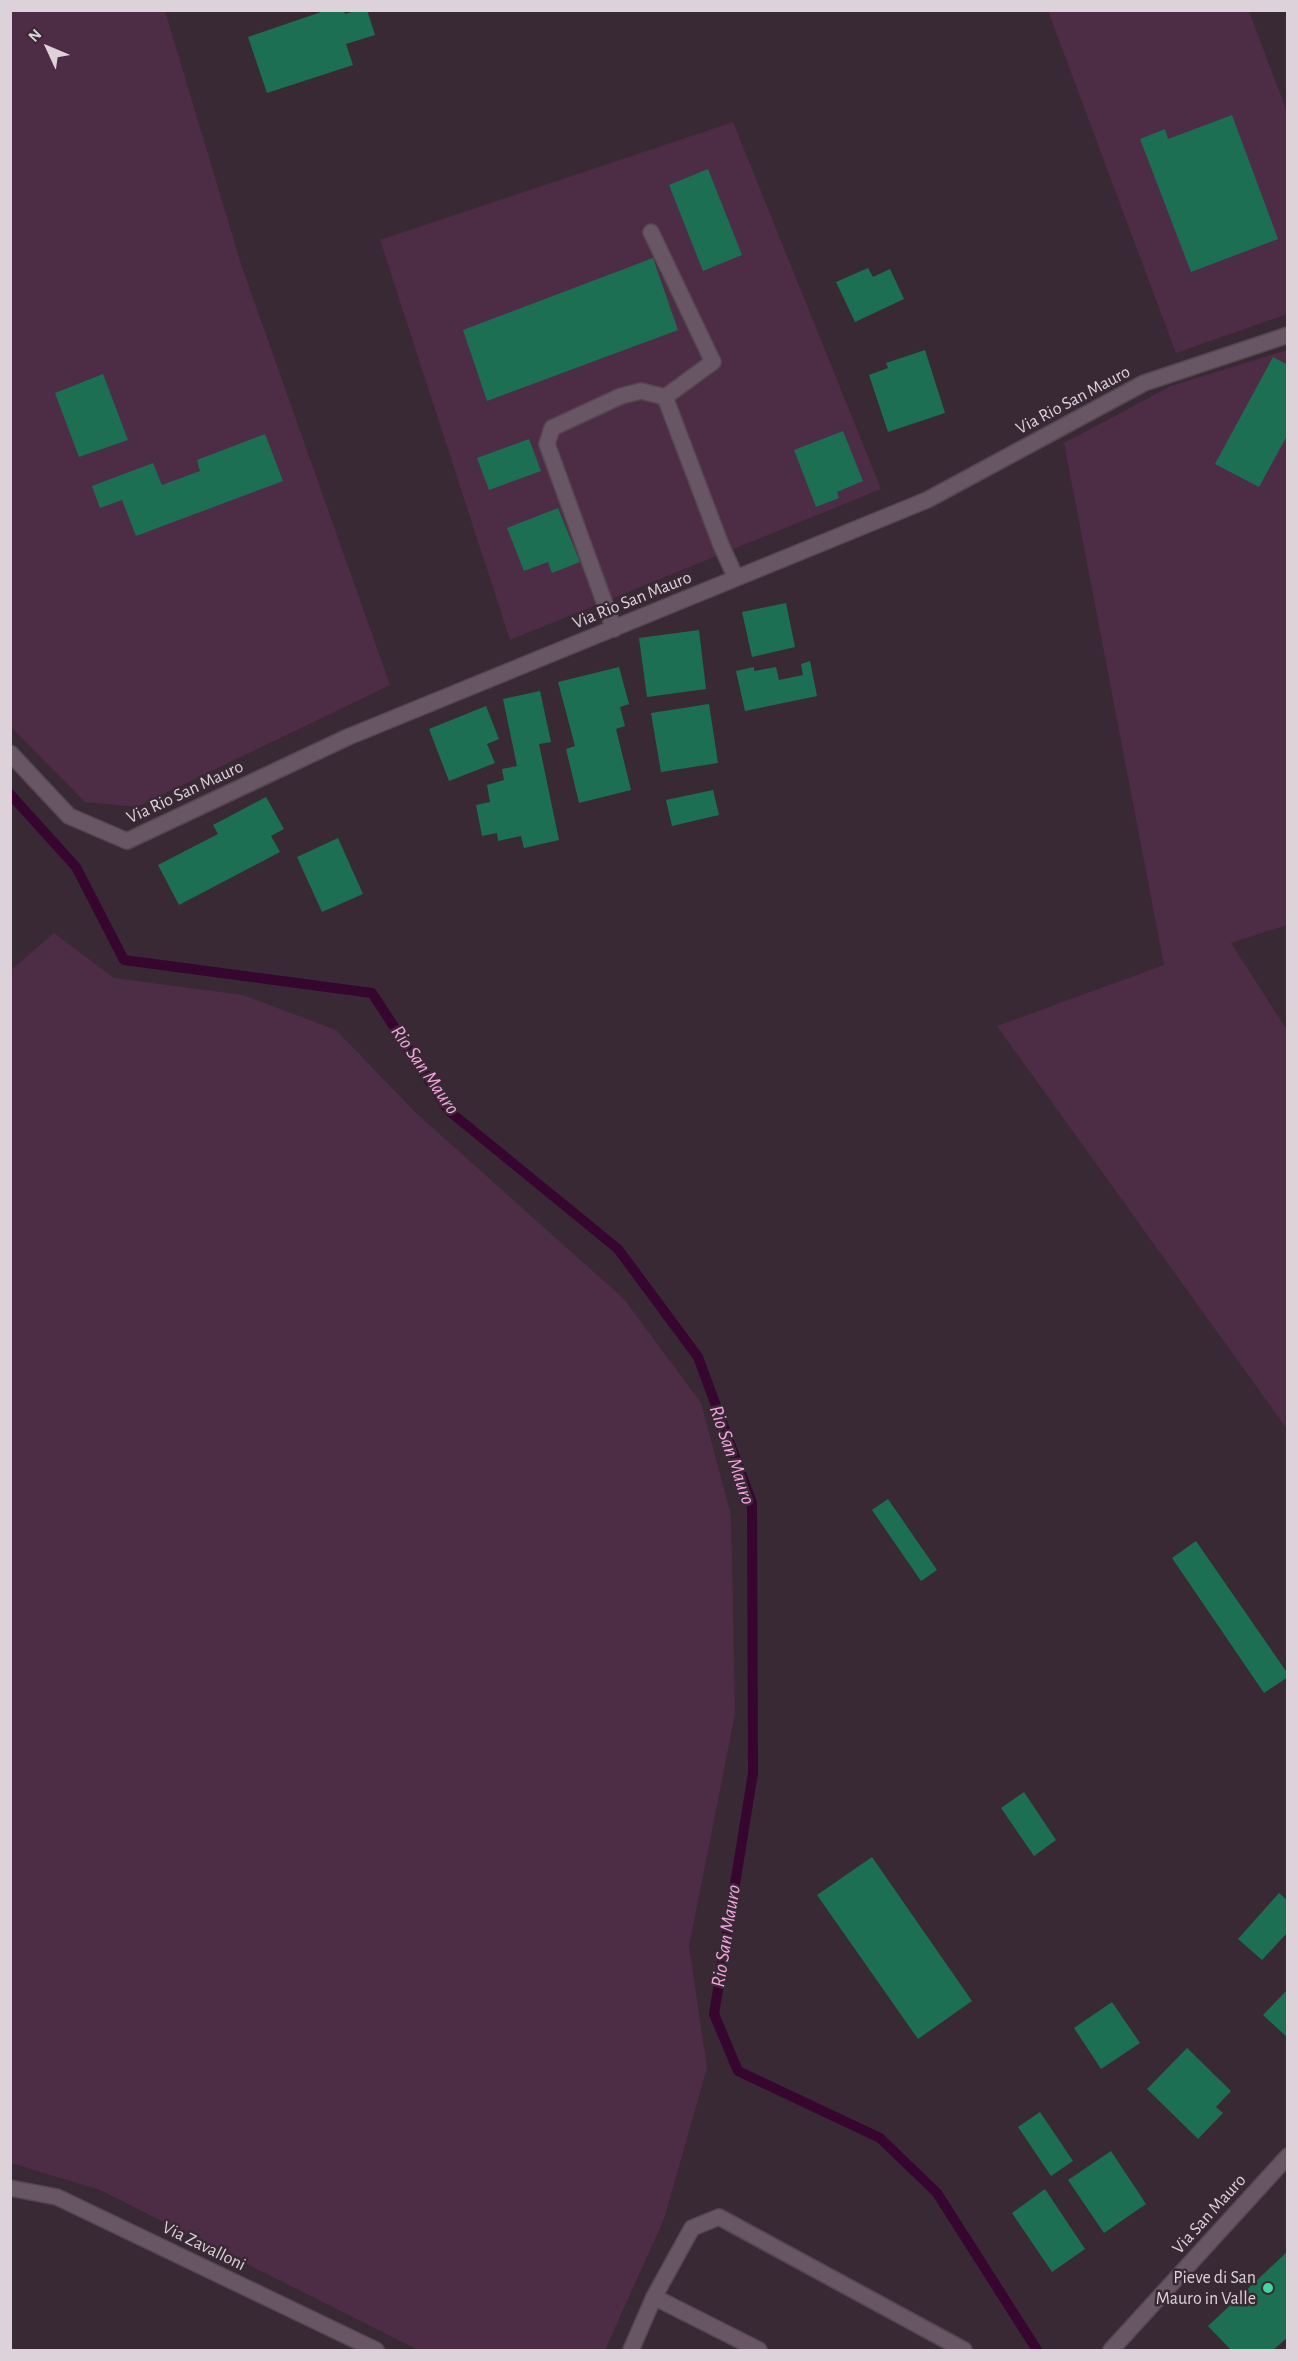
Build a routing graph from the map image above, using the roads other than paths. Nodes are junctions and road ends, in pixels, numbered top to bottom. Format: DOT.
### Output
graph roads {
  1 [pos="651,232"];
  2 [pos="1287,335"];
  3 [pos="665,397"];
  4 [pos="736,578"];
  5 [pos="614,629"];
  6 [pos="10,753"];
  7 [pos="1287,2156"];
  8 [pos="10,2188"];
  9 [pos="654,2297"];
  10 [pos="376,2350"];
  11 [pos="631,2350"];
  12 [pos="759,2350"];
  13 [pos="964,2350"];
  14 [pos="1111,2350"];
  1 -- 3 [label="street"];
  2 -- 4 [label="street, Via Rio San Mauro"];
  3 -- 4 [label="street"];
  3 -- 5 [label="street"];
  4 -- 5 [label="street, Via Rio San Mauro"];
  5 -- 6 [label="street, Via Rio San Mauro"];
  7 -- 14 [label="street, Via San Mauro"];
  8 -- 10 [label="street, Via Zavalloni"];
  9 -- 11 [label="street"];
  9 -- 12 [label="street"];
  9 -- 13 [label="street"];
}
